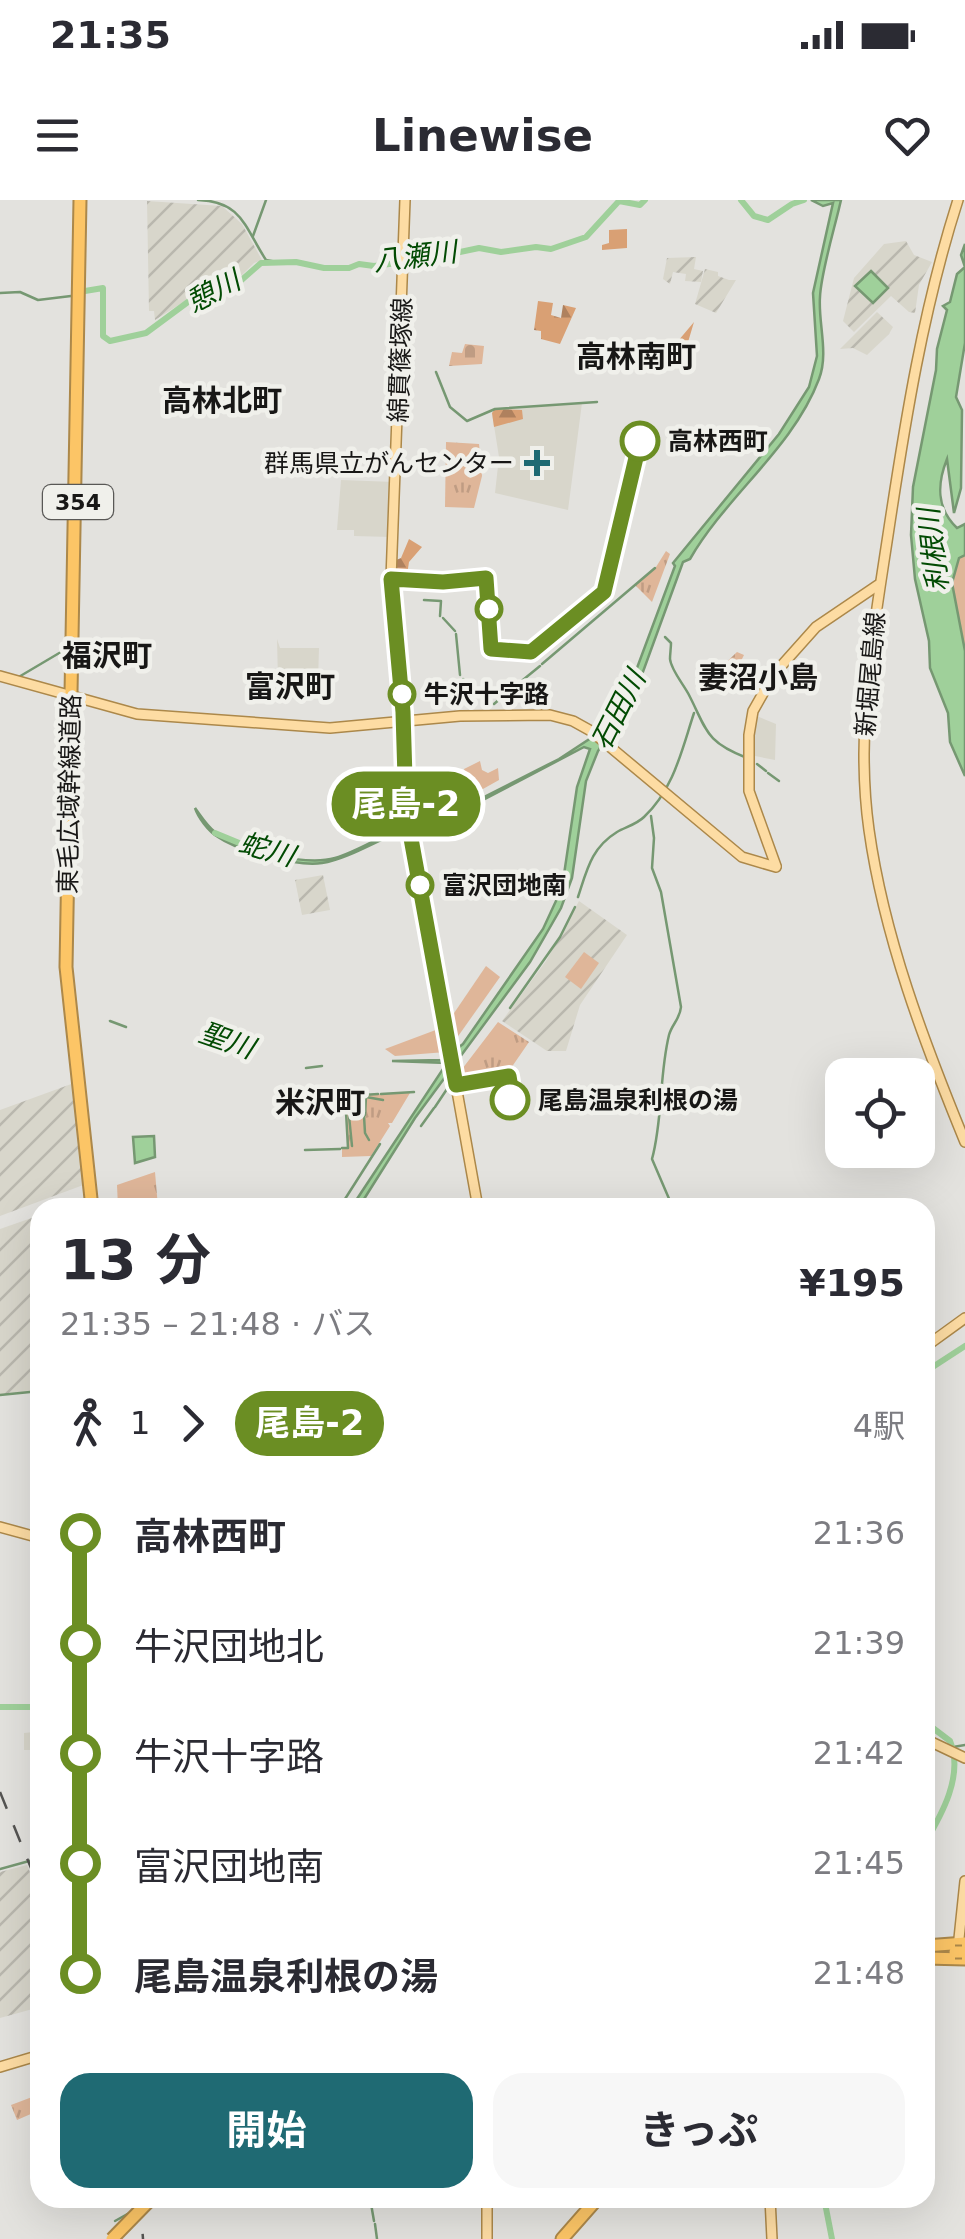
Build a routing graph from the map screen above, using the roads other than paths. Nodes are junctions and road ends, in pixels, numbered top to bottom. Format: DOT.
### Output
graph roads {
  1 [pos="81,200"];
  2 [pos="405,200"];
  3 [pos="958,200"];
  4 [pos="878,585"];
  5 [pos="0,676"];
  6 [pos="72,697"];
  7 [pos="404,722"];
  8 [pos="965,1142"];
  9 [pos="93,1198"];
  10 [pos="476,1198"];
  11 [pos="965,1318"];
  12 [pos="935,1340"];
  13 [pos="0,1526"];
  14 [pos="30,1535"];
  15 [pos="935,1744"];
  16 [pos="965,1758"];
  17 [pos="965,1881"];
  18 [pos="961,1951"];
  19 [pos="935,1952"];
  20 [pos="30,2058"];
  21 [pos="0,2067"];
  22 [pos="144,2208"];
  23 [pos="486,2208"];
  24 [pos="591,2208"];
  25 [pos="770,2208"];
  26 [pos="564,2238"];
  27 [pos="114,2239"];
  28 [pos="486,2239"];
  29 [pos="772,2239"];
  1 -- 6 [label="highway, 東毛広域幹線道路 / 354"];
  2 -- 7 [label="main road, 綿貫篠塚線"];
  3 -- 4 [label="main road, 新堀尾島線"];
  4 -- 7 [label="main road"];
  4 -- 8 [label="main road, 新堀尾島線"];
  5 -- 6 [label="main road"];
  6 -- 7 [label="main road"];
  6 -- 9 [label="highway, 東毛広域幹線道路 / 354"];
  7 -- 10 [label="main road, 綿貫篠塚線"];
  11 -- 12 [label="main road"];
  13 -- 14 [label="main road"];
  15 -- 16 [label="main road"];
  17 -- 18 [label="main road"];
  18 -- 19 [label="highway"];
  20 -- 21 [label="main road"];
  22 -- 27 [label="highway, bridge"];
  23 -- 28 [label="main road"];
  24 -- 26 [label="highway"];
  25 -- 29 [label="main road"];
}
